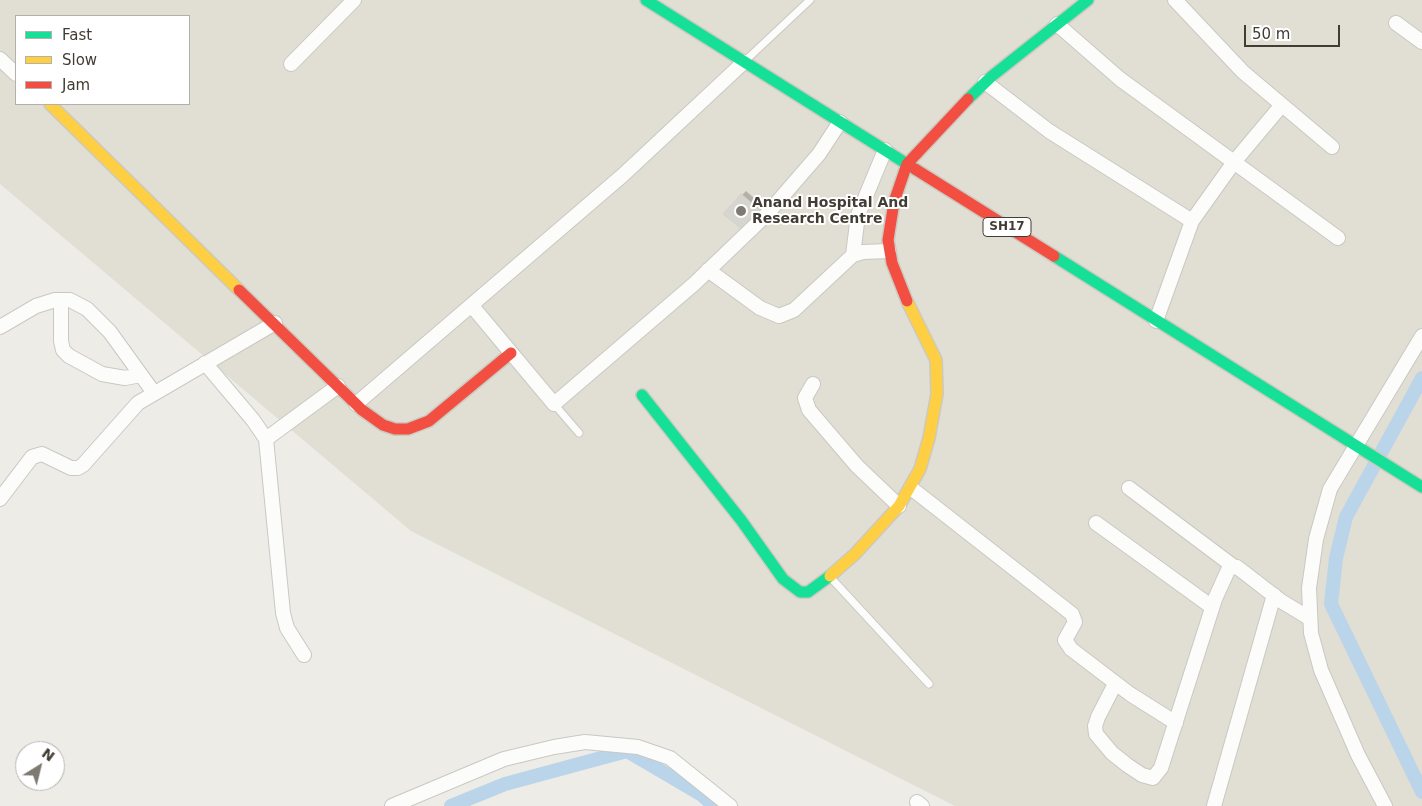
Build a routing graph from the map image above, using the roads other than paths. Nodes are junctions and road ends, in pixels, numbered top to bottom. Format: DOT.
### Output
graph roads {
  1 [pos="354,0"];
  2 [pos="646,0"];
  3 [pos="810,0"];
  4 [pos="1088,0"];
  5 [pos="1175,0"];
  6 [pos="1396,23"];
  7 [pos="1057,24"];
  8 [pos="1422,42"];
  9 [pos="0,59"];
  10 [pos="744,62"];
  11 [pos="291,64"];
  12 [pos="15,73"];
  13 [pos="985,82"];
  14 [pos="51,105"];
  15 [pos="1281,106"];
  16 [pos="840,122"];
  17 [pos="1332,147"];
  18 [pos="885,150"];
  19 [pos="1234,162"];
  20 [pos="907,164"];
  21 [pos="1192,221"];
  22 [pos="1338,238"];
  23 [pos="889,251"];
  24 [pos="854,255"];
  25 [pos="708,270"];
  26 [pos="61,300"];
  27 [pos="472,306"];
  28 [pos="1156,321"];
  29 [pos="276,323"];
  30 [pos="0,327"];
  31 [pos="1422,336"];
  32 [pos="511,354"];
  33 [pos="205,363"];
  34 [pos="141,375"];
  35 [pos="813,384"];
  36 [pos="338,386"];
  37 [pos="154,393"];
  38 [pos="642,395"];
  39 [pos="356,404"];
  40 [pos="554,404"];
  41 [pos="579,433"];
  42 [pos="266,440"];
  43 [pos="1355,446"];
  44 [pos="911,488"];
  45 [pos="1129,488"];
  46 [pos="1422,488"];
  47 [pos="0,499"];
  48 [pos="899,506"];
  49 [pos="1096,523"];
  50 [pos="1233,566"];
  51 [pos="829,576"];
  52 [pos="1274,595"];
  53 [pos="1212,607"];
  54 [pos="1309,618"];
  55 [pos="304,655"];
  56 [pos="929,684"];
  57 [pos="1115,684"];
  58 [pos="1176,723"];
  59 [pos="392,806"];
  60 [pos="730,806"];
  61 [pos="1214,806"];
  62 [pos="1384,806"];
  1 -- 11 [label="street"];
  2 -- 10 [label="street, SH17"];
  3 -- 10 [label="lane"];
  4 -- 7 [label="street"];
  5 -- 15 [label="street"];
  6 -- 8 [label="street"];
  7 -- 13 [label="street"];
  7 -- 19 [label="street"];
  9 -- 12 [label="street"];
  10 -- 16 [label="street, SH17"];
  10 -- 27 [label="street"];
  13 -- 20 [label="street"];
  13 -- 21 [label="street"];
  14 -- 29 [label="street"];
  15 -- 17 [label="street"];
  15 -- 19 [label="street"];
  16 -- 18 [label="street, SH17"];
  16 -- 25 [label="street"];
  18 -- 20 [label="street, SH17"];
  18 -- 24 [label="street"];
  19 -- 21 [label="street"];
  19 -- 22 [label="street"];
  20 -- 23 [label="street"];
  20 -- 28 [label="street, SH17"];
  21 -- 28 [label="street"];
  23 -- 24 [label="street"];
  23 -- 44 [label="street"];
  24 -- 25 [label="street"];
  25 -- 40 [label="street"];
  26 -- 30 [label="street"];
  26 -- 34 [label="street"];
  26 -- 34 [label="street"];
  27 -- 32 [label="street"];
  27 -- 39 [label="street"];
  28 -- 43 [label="street, SH17"];
  29 -- 33 [label="street"];
  29 -- 36 [label="street"];
  31 -- 43 [label="street"];
  32 -- 39 [label="street"];
  32 -- 40 [label="street"];
  33 -- 37 [label="street"];
  33 -- 42 [label="street"];
  34 -- 37 [label="street"];
  35 -- 48 [label="street"];
  36 -- 39 [label="street"];
  36 -- 42 [label="street"];
  37 -- 47 [label="street"];
  38 -- 51 [label="street"];
  40 -- 41 [label="lane"];
  42 -- 55 [label="street"];
  43 -- 46 [label="street, SH17"];
  43 -- 54 [label="street"];
  44 -- 48 [label="street"];
  44 -- 57 [label="street"];
  45 -- 50 [label="street"];
  48 -- 51 [label="street"];
  49 -- 53 [label="street"];
  50 -- 52 [label="street"];
  50 -- 53 [label="street"];
  51 -- 56 [label="lane"];
  52 -- 54 [label="street"];
  52 -- 61 [label="street"];
  53 -- 58 [label="street"];
  54 -- 62 [label="street"];
  57 -- 58 [label="street"];
  57 -- 58 [label="street"];
  59 -- 60 [label="street"];
}
